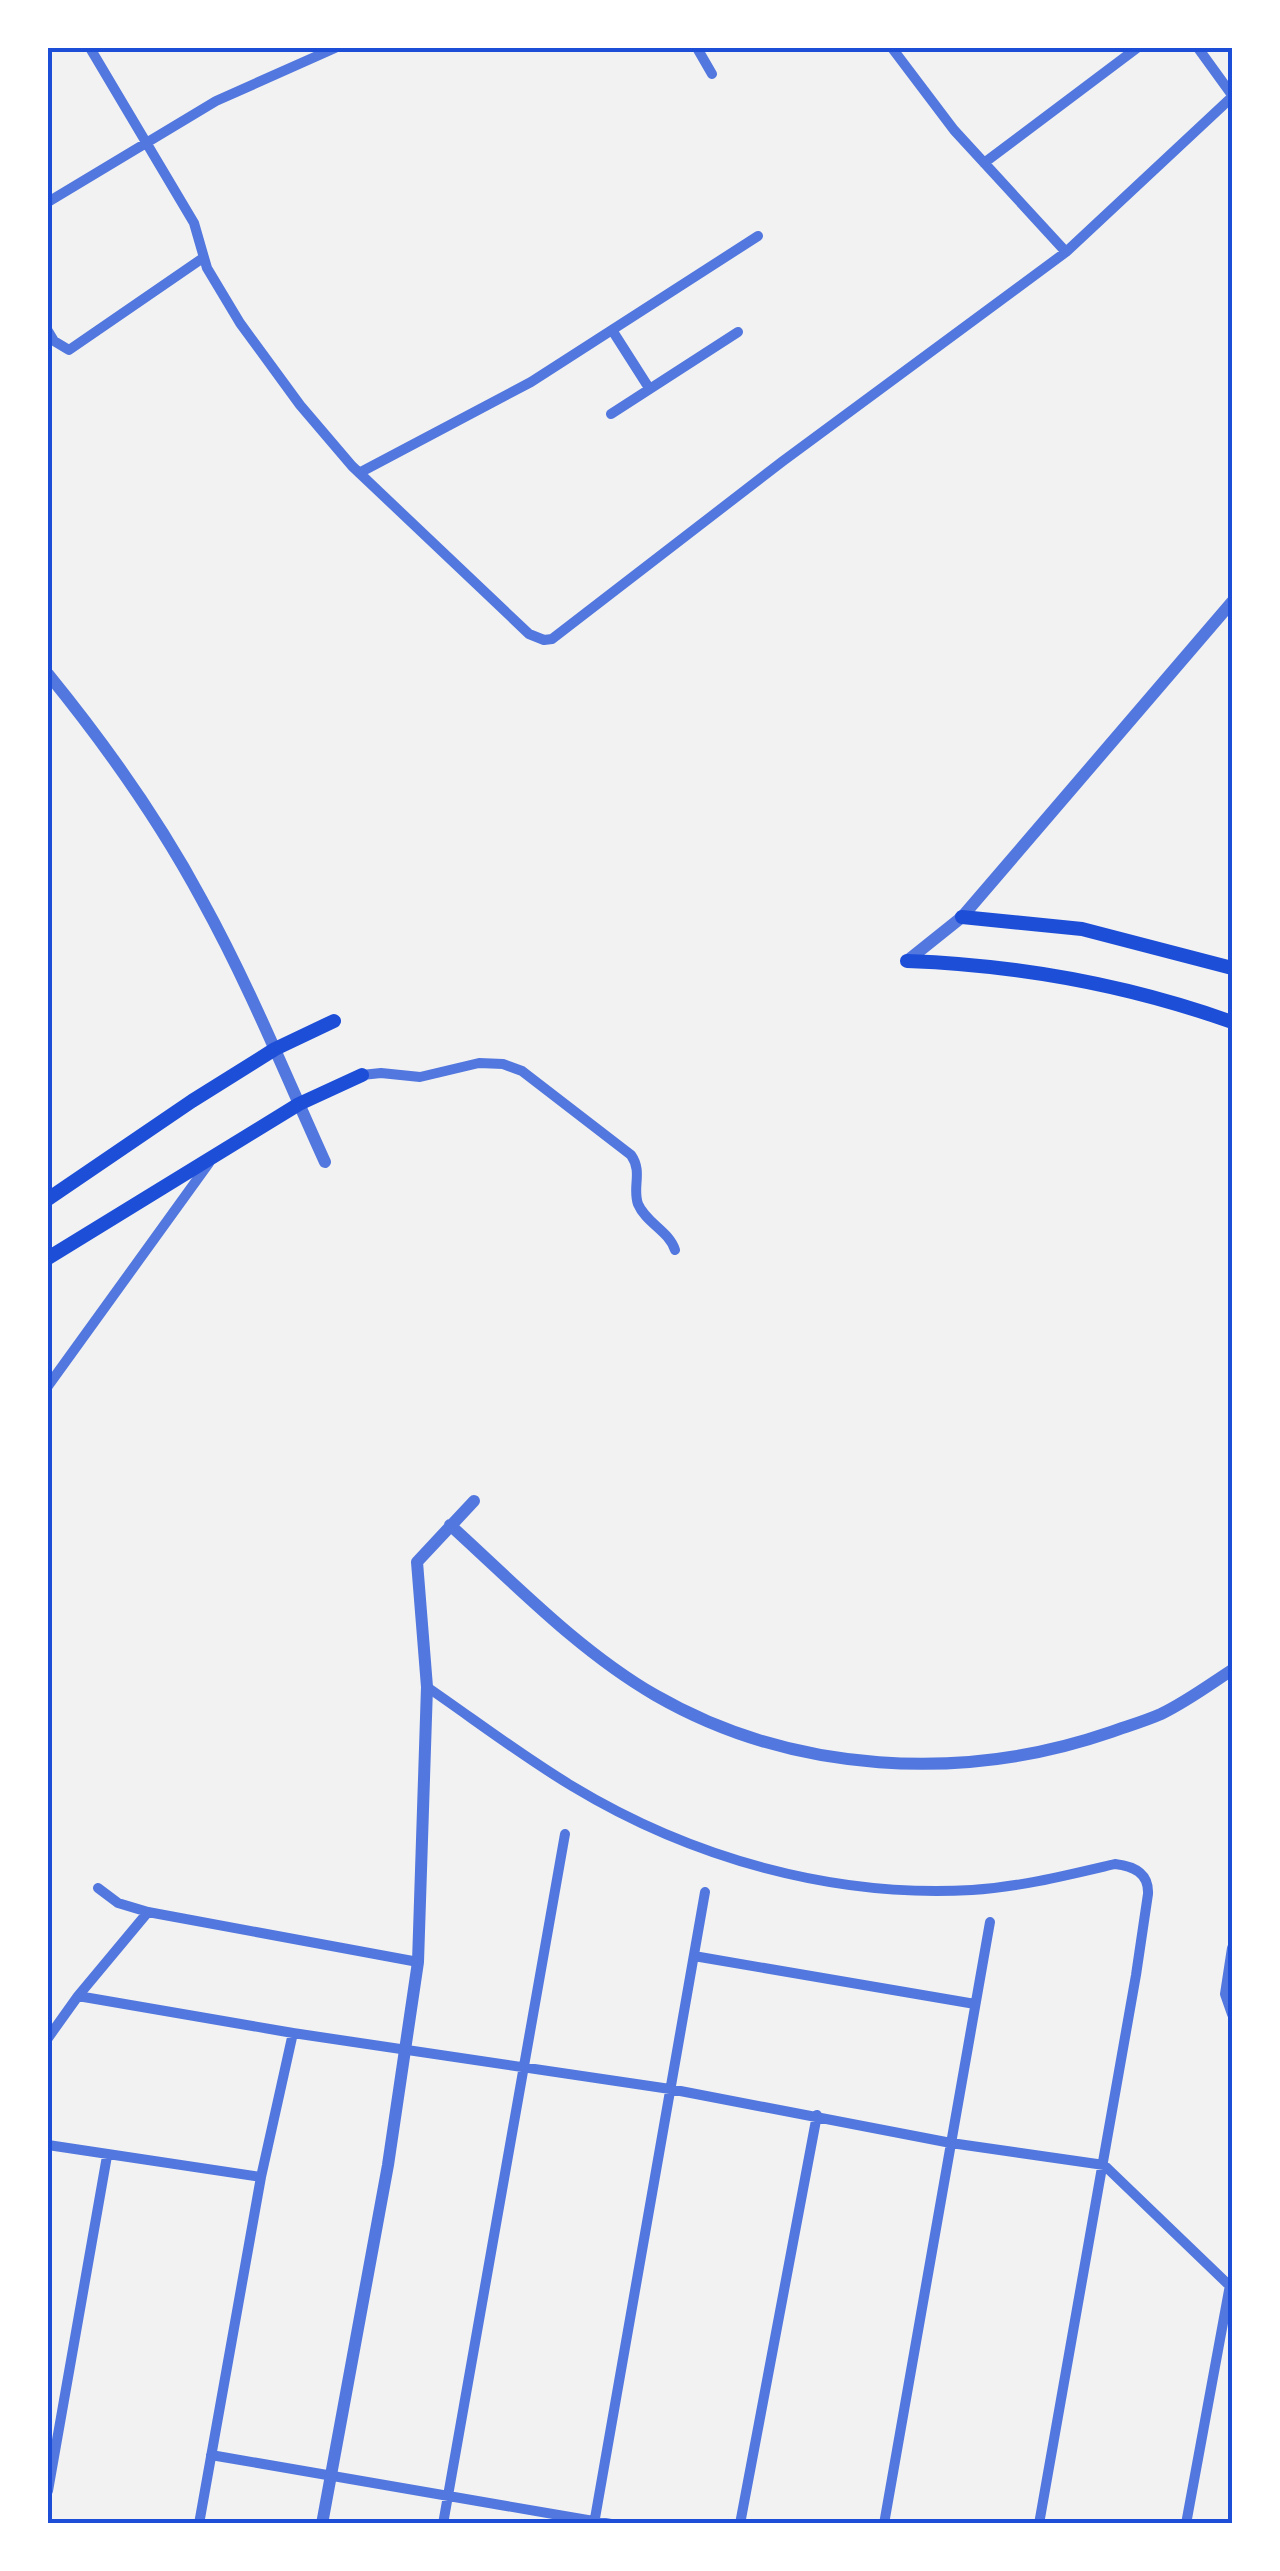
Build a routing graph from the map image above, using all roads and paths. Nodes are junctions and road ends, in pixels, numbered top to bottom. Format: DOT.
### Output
graph roads {
  1 [pos="90,48"];
  2 [pos="335,48"];
  3 [pos="697,48"];
  4 [pos="892,48"];
  5 [pos="1137,48"];
  6 [pos="1198,48"];
  7 [pos="712,74"];
  8 [pos="1232,96"];
  9 [pos="144,142"];
  10 [pos="984,164"];
  11 [pos="48,184"];
  12 [pos="52,199"];
  13 [pos="758,236"];
  14 [pos="1066,252"];
  15 [pos="203,258"];
  16 [pos="48,330"];
  17 [pos="612,330"];
  18 [pos="738,332"];
  19 [pos="649,388"];
  20 [pos="612,414"];
  21 [pos="359,472"];
  22 [pos="1232,602"];
  23 [pos="48,674"];
  24 [pos="962,917"];
  25 [pos="907,961"];
  26 [pos="1232,968"];
  27 [pos="334,1021"];
  28 [pos="1232,1022"];
  29 [pos="276,1049"];
  30 [pos="362,1075"];
  31 [pos="299,1104"];
  32 [pos="216,1154"];
  33 [pos="325,1162"];
  34 [pos="48,1199"];
  35 [pos="675,1250"];
  36 [pos="48,1258"];
  37 [pos="48,1386"];
  38 [pos="474,1501"];
  39 [pos="450,1525"];
  40 [pos="1232,1670"];
  41 [pos="427,1687"];
  42 [pos="566,1834"];
  43 [pos="98,1888"];
  44 [pos="704,1892"];
  45 [pos="148,1912"];
  46 [pos="990,1922"];
  47 [pos="1232,1948"];
  48 [pos="694,1956"];
  49 [pos="418,1962"];
  50 [pos="78,1996"];
  51 [pos="975,2004"];
  52 [pos="1232,2014"];
  53 [pos="293,2033"];
  54 [pos="48,2038"];
  55 [pos="408,2048"];
  56 [pos="525,2066"];
  57 [pos="670,2090"];
  58 [pos="817,2115"];
  59 [pos="951,2142"];
  60 [pos="48,2145"];
  61 [pos="107,2156"];
  62 [pos="1104,2166"];
  63 [pos="261,2178"];
  64 [pos="1231,2286"];
  65 [pos="212,2456"];
  66 [pos="330,2476"];
  67 [pos="48,2491"];
  68 [pos="448,2494"];
  69 [pos="594,2522"];
  70 [pos="199,2524"];
  71 [pos="322,2524"];
  72 [pos="443,2524"];
  73 [pos="611,2524"];
  74 [pos="740,2524"];
  75 [pos="884,2524"];
  76 [pos="1039,2524"];
  77 [pos="1186,2524"];
  1 -- 9 [label="street"];
  2 -- 9 [label="street"];
  3 -- 7 [label="street"];
  4 -- 10 [label="street"];
  5 -- 10 [label="street"];
  6 -- 8 [label="street"];
  8 -- 14 [label="street"];
  9 -- 12 [label="street"];
  9 -- 15 [label="street"];
  10 -- 14 [label="street"];
  11 -- 12 [label="street"];
  13 -- 17 [label="street"];
  14 -- 21 [label="street"];
  15 -- 16 [label="street"];
  15 -- 21 [label="street"];
  17 -- 19 [label="street"];
  17 -- 21 [label="street"];
  18 -- 19 [label="street"];
  19 -- 20 [label="street"];
  22 -- 24 [label="street"];
  23 -- 29 [label="street"];
  24 -- 25 [label="street"];
  24 -- 26 [label="main road"];
  25 -- 28 [label="main road"];
  27 -- 29 [label="main road"];
  29 -- 31 [label="street"];
  29 -- 34 [label="main road"];
  30 -- 31 [label="main road"];
  30 -- 35 [label="street"];
  31 -- 32 [label="main road"];
  31 -- 33 [label="street"];
  32 -- 36 [label="main road"];
  32 -- 37 [label="street"];
  38 -- 39 [label="street"];
  39 -- 40 [label="street"];
  39 -- 41 [label="street"];
  41 -- 49 [label="street"];
  41 -- 62 [label="street"];
  42 -- 56 [label="street"];
  43 -- 45 [label="street"];
  44 -- 48 [label="street"];
  45 -- 49 [label="street"];
  45 -- 50 [label="street"];
  46 -- 51 [label="street"];
  47 -- 52 [label="street"];
  48 -- 51 [label="street"];
  48 -- 57 [label="street"];
  49 -- 55 [label="street"];
  50 -- 53 [label="street"];
  50 -- 54 [label="street"];
  51 -- 59 [label="street"];
  53 -- 55 [label="street"];
  53 -- 63 [label="street"];
  55 -- 56 [label="street"];
  55 -- 66 [label="street"];
  56 -- 57 [label="street"];
  56 -- 68 [label="street"];
  57 -- 58 [label="street"];
  57 -- 69 [label="street"];
  58 -- 59 [label="street"];
  58 -- 74 [label="street"];
  59 -- 62 [label="street"];
  59 -- 75 [label="street"];
  60 -- 61 [label="street"];
  61 -- 63 [label="street"];
  61 -- 67 [label="street"];
  62 -- 64 [label="street"];
  62 -- 76 [label="street"];
  63 -- 65 [label="street"];
  64 -- 77 [label="street"];
  65 -- 66 [label="street"];
  65 -- 70 [label="street"];
  66 -- 68 [label="street"];
  66 -- 71 [label="street"];
  68 -- 69 [label="street"];
  68 -- 72 [label="street"];
  69 -- 73 [label="street"];
}
